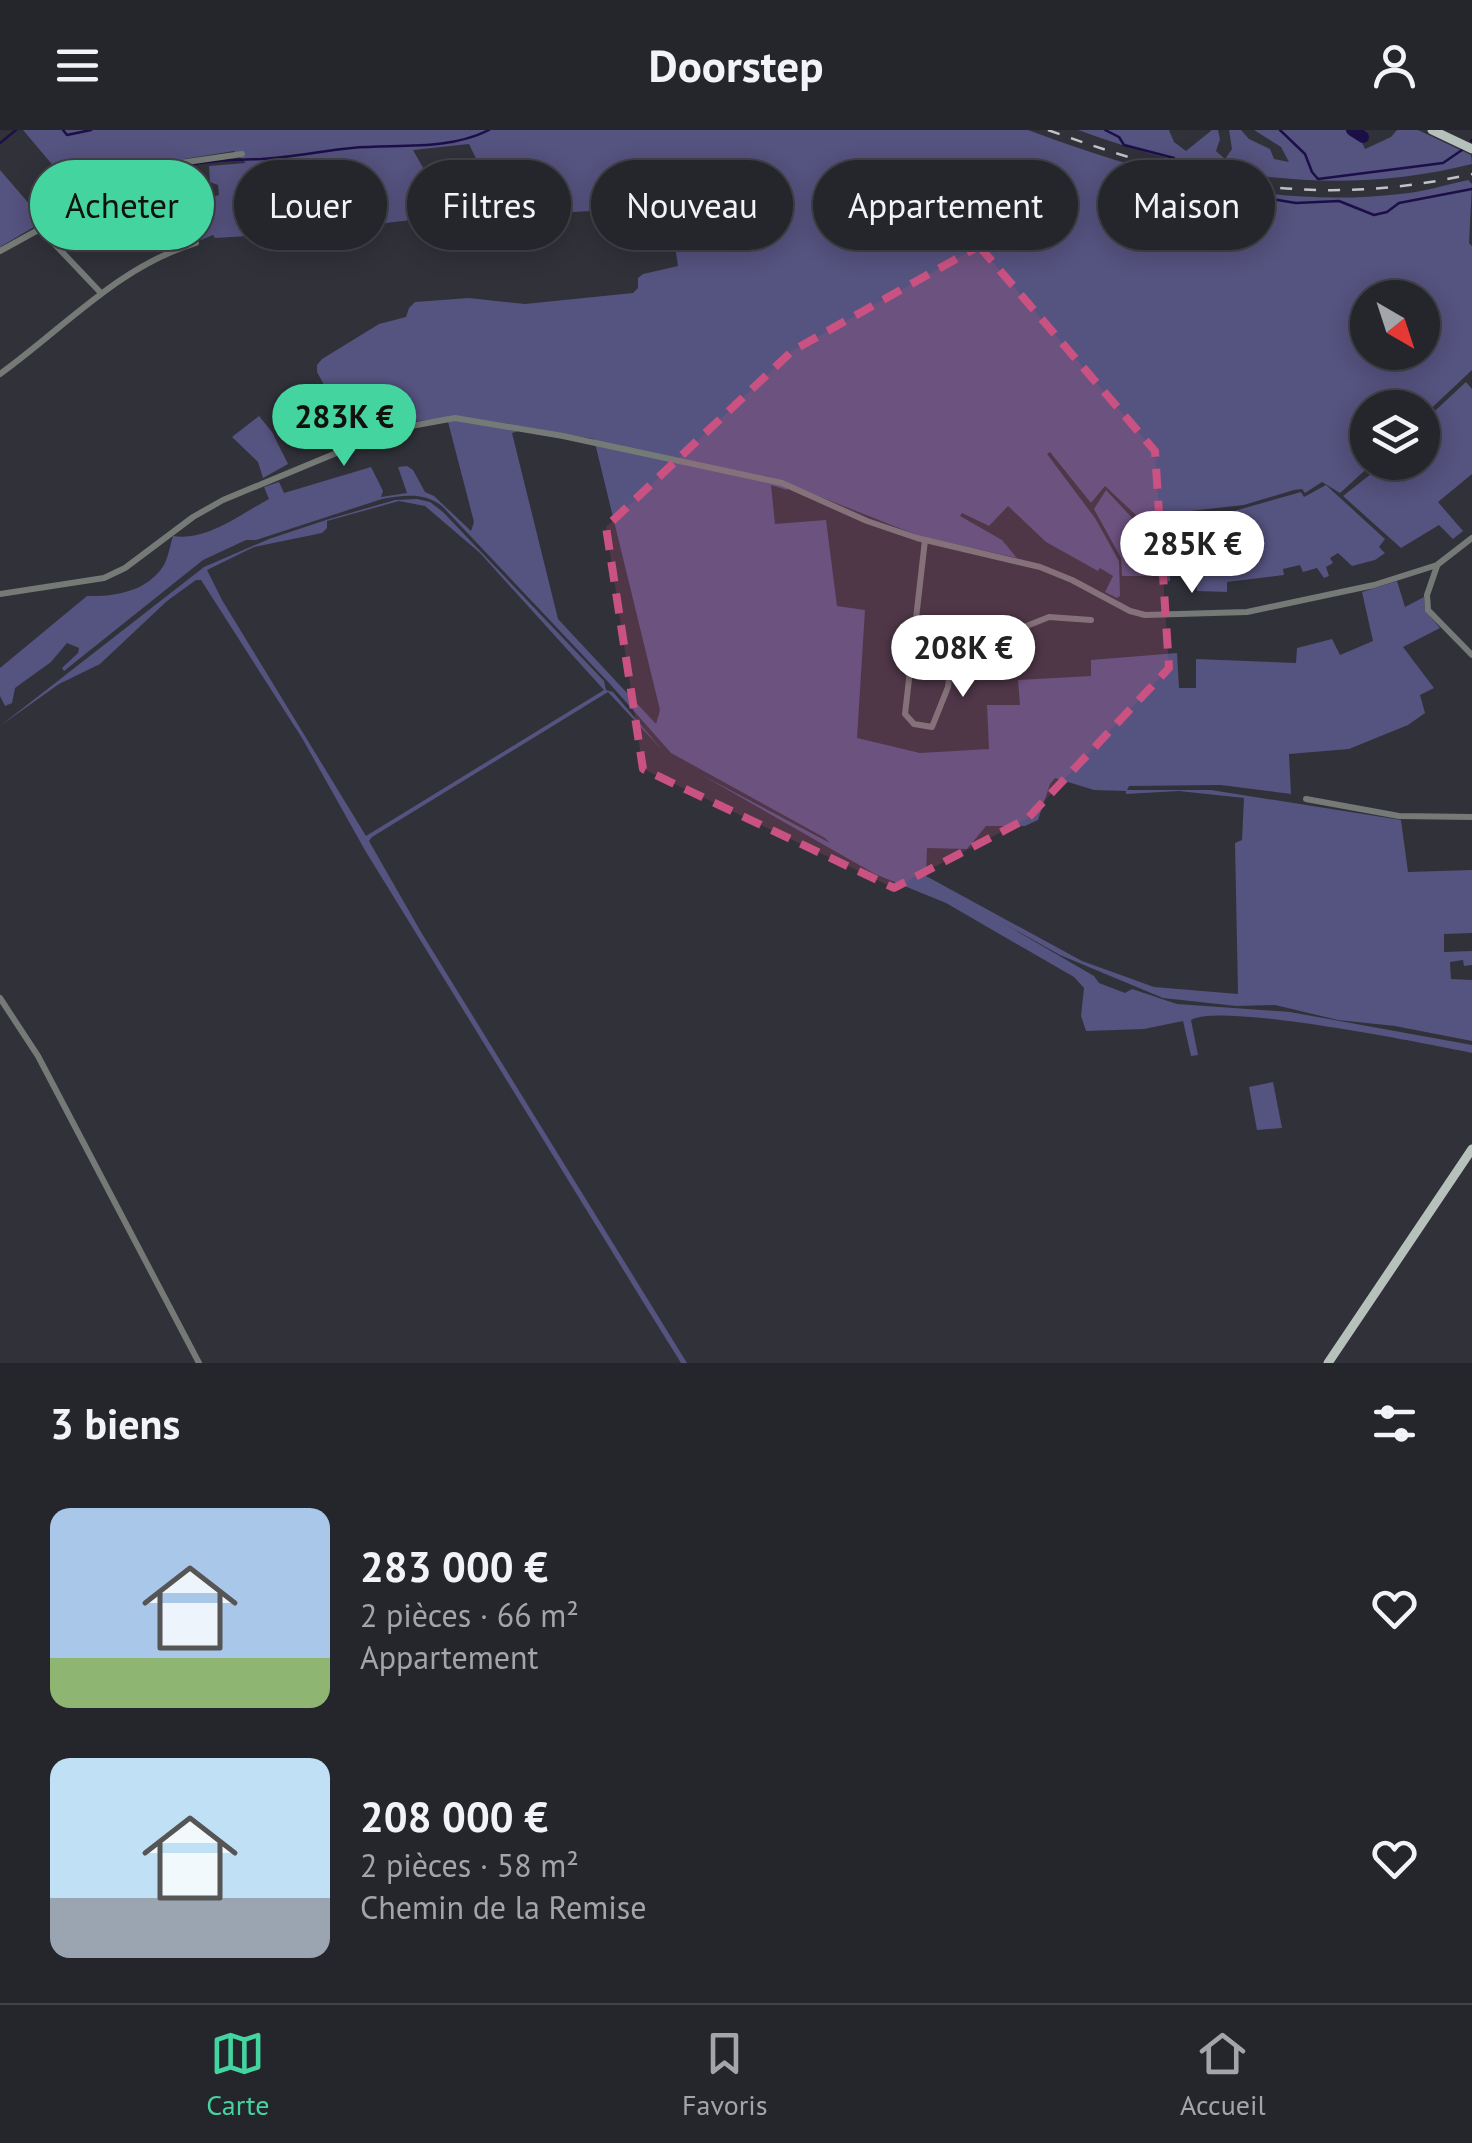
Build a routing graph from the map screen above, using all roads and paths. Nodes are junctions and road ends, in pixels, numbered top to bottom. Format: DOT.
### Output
graph roads {
  1 [pos="1432,130"];
  2 [pos="1472,149"];
  3 [pos="242,154"];
  4 [pos="178,250"];
  5 [pos="0,251"];
  6 [pos="62,251"];
  7 [pos="101,293"];
  8 [pos="0,374"];
  9 [pos="1472,538"];
  10 [pos="925,540"];
  11 [pos="1437,565"];
  12 [pos="0,594"];
  13 [pos="1091,620"];
  14 [pos="912,649"];
  15 [pos="1472,655"];
  16 [pos="951,660"];
  17 [pos="1306,799"];
  18 [pos="1472,818"];
  19 [pos="0,998"];
  20 [pos="1472,1149"];
  21 [pos="200,1363"];
  22 [pos="1328,1363"];
  1 -- 2 [label="main road"];
  3 -- 5 [label="street"];
  4 -- 7 [label="street"];
  6 -- 7 [label="street"];
  7 -- 8 [label="street"];
  9 -- 11 [label="street"];
  10 -- 11 [label="street"];
  10 -- 12 [label="street"];
  10 -- 14 [label="street"];
  11 -- 15 [label="street"];
  13 -- 16 [label="street"];
  14 -- 16 [label="street"];
  14 -- 16 [label="street"];
  17 -- 18 [label="street"];
  19 -- 21 [label="street"];
  20 -- 22 [label="main road"];
}
